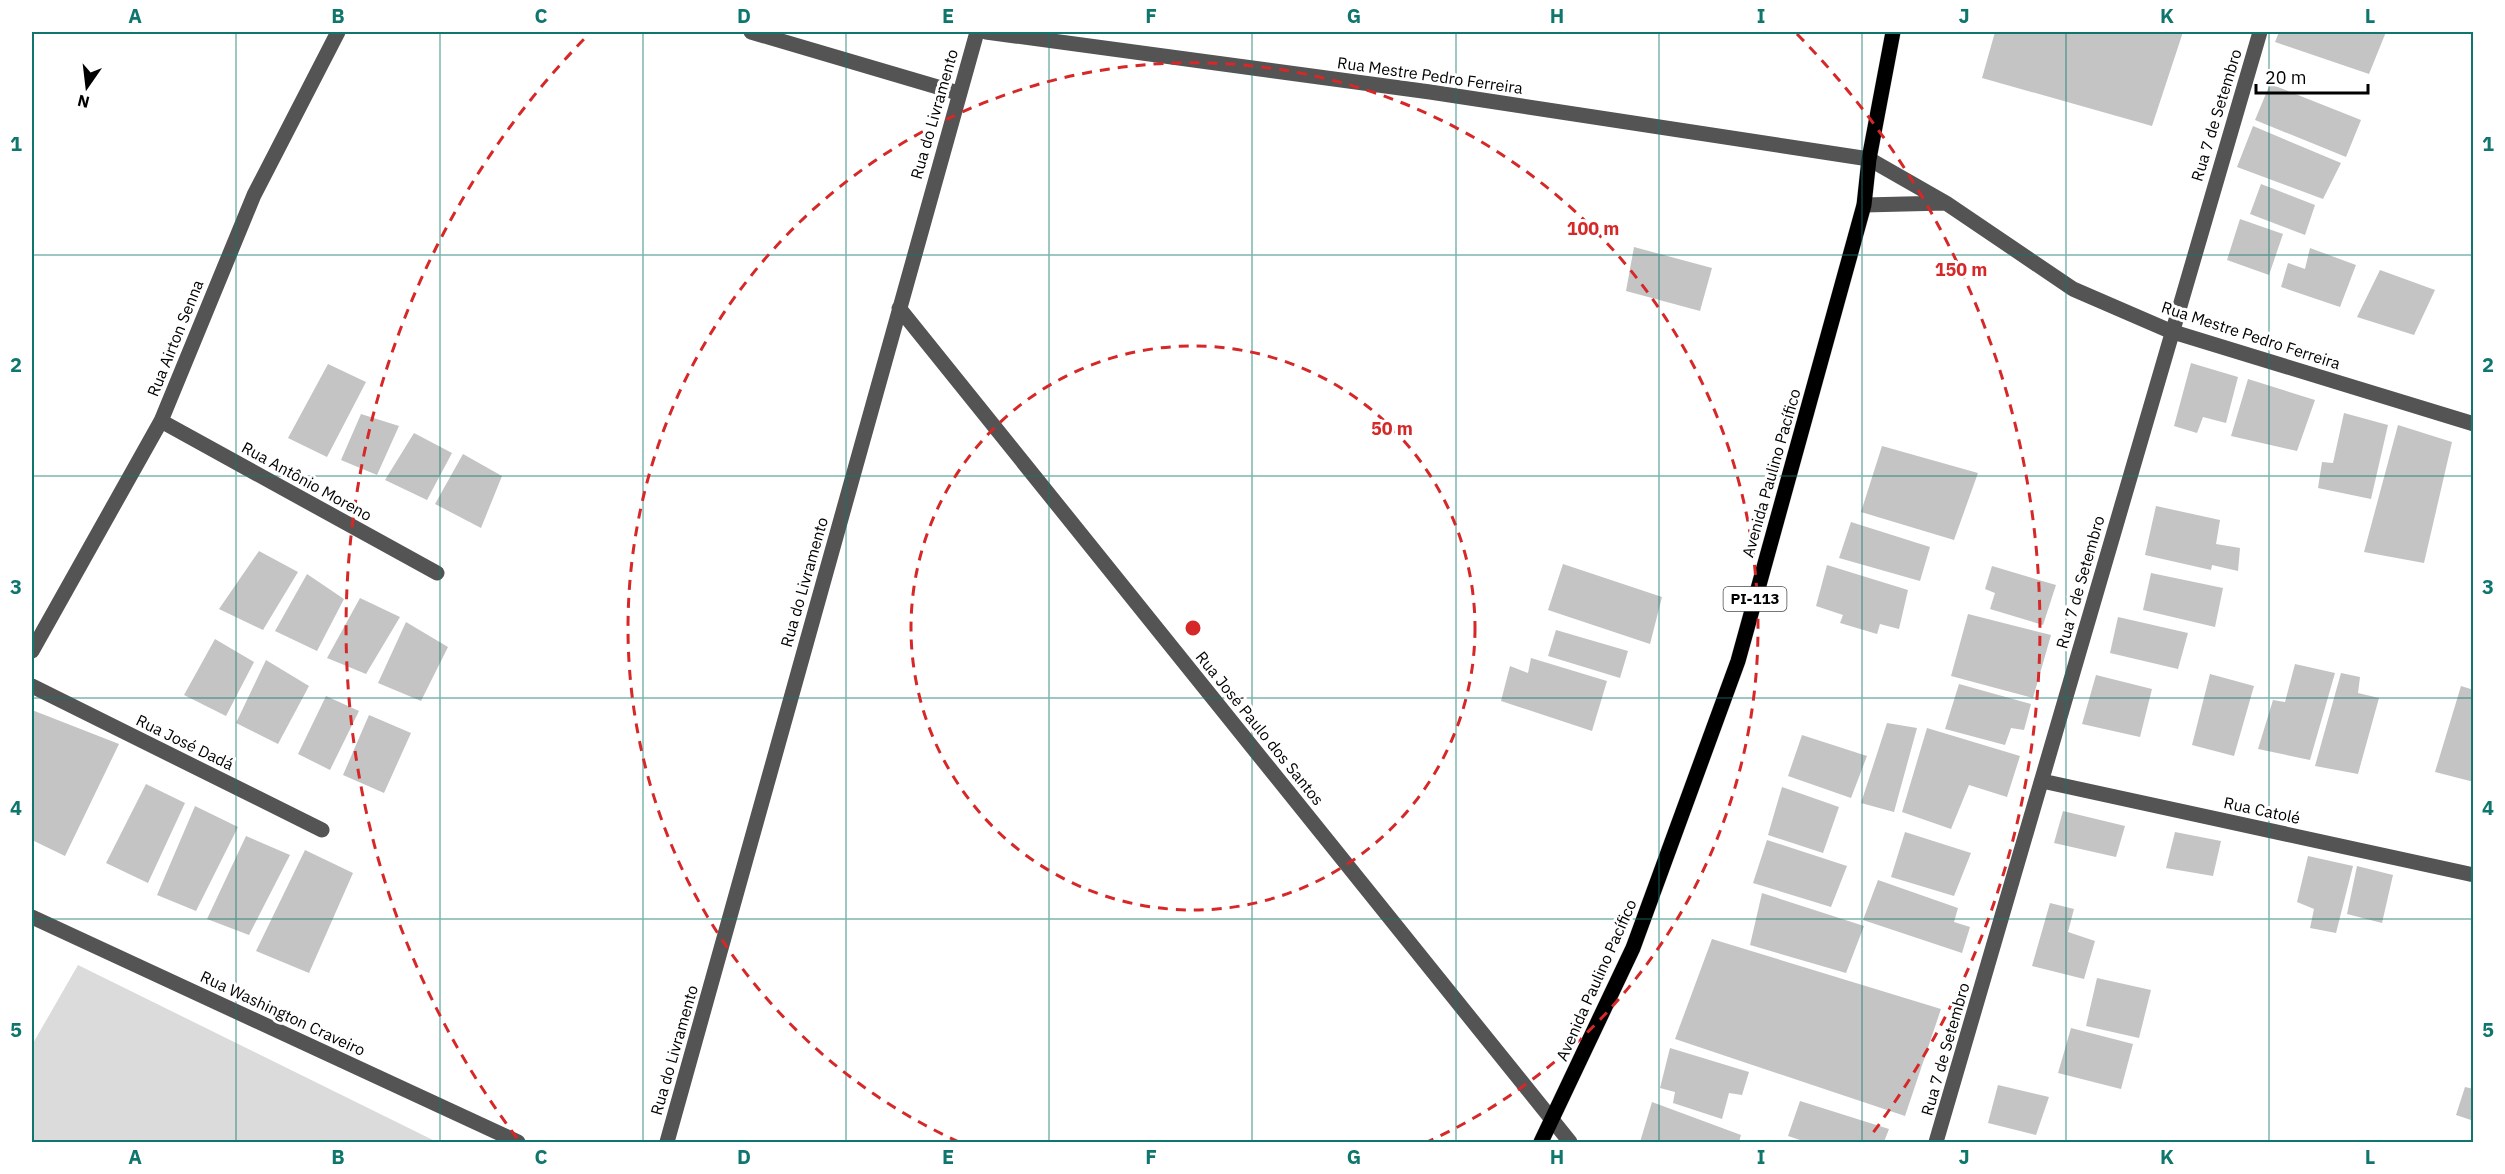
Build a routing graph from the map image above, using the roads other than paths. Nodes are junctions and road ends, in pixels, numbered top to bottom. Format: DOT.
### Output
graph roads {
  1 [pos="338,32"];
  2 [pos="752,32"];
  3 [pos="977,32"];
  4 [pos="986,32"];
  5 [pos="1893,32"];
  6 [pos="2260,32"];
  7 [pos="958,93"];
  8 [pos="1869,159"];
  9 [pos="1946,203"];
  10 [pos="1864,205"];
  11 [pos="899,308"];
  12 [pos="2170,331"];
  13 [pos="160,421"];
  14 [pos="2474,424"];
  15 [pos="437,573"];
  16 [pos="32,651"];
  17 [pos="32,686"];
  18 [pos="2042,781"];
  19 [pos="322,830"];
  20 [pos="2474,875"];
  21 [pos="32,917"];
  22 [pos="1552,1122"];
  23 [pos="519,1143"];
  24 [pos="667,1143"];
  25 [pos="1541,1143"];
  26 [pos="1570,1143"];
  27 [pos="1936,1143"];
  1 -- 13 [label="street, Rua Airton Senna"];
  2 -- 7 [label="street"];
  3 -- 7 [label="street, Rua do Livramento"];
  4 -- 8 [label="street, Rua Mestre Pedro Ferreira"];
  5 -- 8 [label="main road, Avenida Paulino Pacífico / PI-113"];
  6 -- 12 [label="street, Rua 7 de Setembro"];
  7 -- 11 [label="street, Rua do Livramento"];
  8 -- 9 [label="street, Rua Mestre Pedro Ferreira"];
  8 -- 10 [label="main road, Avenida Paulino Pacífico / PI-113"];
  9 -- 10 [label="street"];
  9 -- 12 [label="street, Rua Mestre Pedro Ferreira"];
  10 -- 22 [label="main road, Avenida Paulino Pacífico / PI-113"];
  11 -- 22 [label="street, Rua José Paulo dos Santos"];
  11 -- 24 [label="street, Rua do Livramento"];
  12 -- 14 [label="street, Rua Mestre Pedro Ferreira"];
  12 -- 18 [label="street, Rua 7 de Setembro"];
  13 -- 15 [label="street, Rua Antônio Moreno"];
  13 -- 16 [label="street, Rua Airton Senna"];
  17 -- 19 [label="street, Rua José Dadá"];
  18 -- 20 [label="street, Rua Catolé"];
  18 -- 27 [label="street, Rua 7 de Setembro"];
  21 -- 23 [label="street, Rua Washington Craveiro"];
  22 -- 25 [label="main road, Avenida Paulino Pacífico / PI-113"];
  22 -- 26 [label="street, Rua José Paulo dos Santos"];
}
